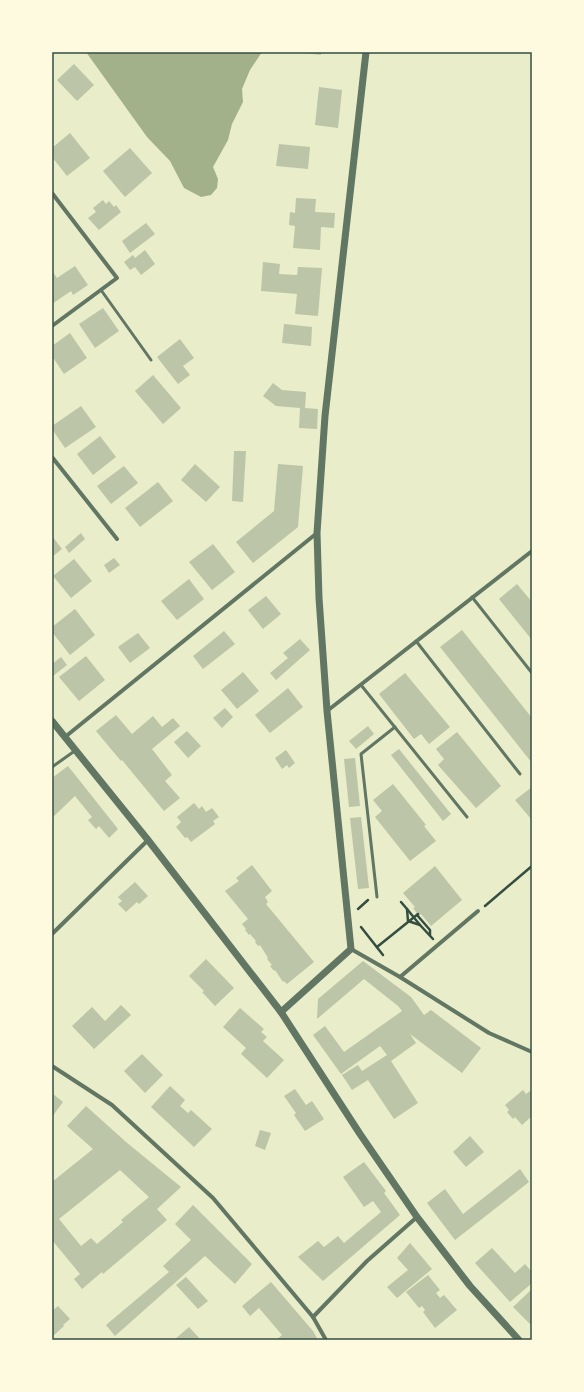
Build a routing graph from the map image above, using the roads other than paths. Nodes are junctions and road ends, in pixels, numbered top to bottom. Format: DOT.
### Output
graph roads {
  1 [pos="366,52"];
  2 [pos="52,192"];
  3 [pos="101,290"];
  4 [pos="52,326"];
  5 [pos="151,360"];
  6 [pos="52,457"];
  7 [pos="317,533"];
  8 [pos="116,538"];
  9 [pos="532,551"];
  10 [pos="472,597"];
  11 [pos="416,642"];
  12 [pos="532,672"];
  13 [pos="361,685"];
  14 [pos="327,712"];
  15 [pos="52,721"];
  16 [pos="395,727"];
  17 [pos="65,737"];
  18 [pos="76,750"];
  19 [pos="52,767"];
  20 [pos="520,774"];
  21 [pos="467,817"];
  22 [pos="148,840"];
  23 [pos="377,897"];
  24 [pos="478,911"];
  25 [pos="52,934"];
  26 [pos="351,949"];
  27 [pos="400,977"];
  28 [pos="280,1012"];
  29 [pos="532,1052"];
  30 [pos="52,1066"];
  31 [pos="417,1217"];
  32 [pos="313,1317"];
  33 [pos="326,1340"];
  34 [pos="519,1340"];
  1 -- 7 [label="street"];
  2 -- 3 [label="street"];
  3 -- 4 [label="street"];
  3 -- 5 [label="lane"];
  6 -- 8 [label="street"];
  7 -- 14 [label="street"];
  7 -- 17 [label="street"];
  9 -- 10 [label="street"];
  10 -- 11 [label="street"];
  10 -- 12 [label="lane"];
  11 -- 13 [label="street"];
  11 -- 20 [label="lane"];
  13 -- 14 [label="street"];
  13 -- 16 [label="lane"];
  14 -- 26 [label="street"];
  15 -- 17 [label="street"];
  16 -- 21 [label="lane"];
  16 -- 23 [label="lane"];
  17 -- 18 [label="street"];
  18 -- 19 [label="lane"];
  18 -- 22 [label="street"];
  22 -- 25 [label="street"];
  22 -- 28 [label="street"];
  24 -- 27 [label="street"];
  26 -- 27 [label="street"];
  26 -- 28 [label="street"];
  27 -- 29 [label="street"];
  28 -- 31 [label="street"];
  30 -- 32 [label="street"];
  31 -- 32 [label="street"];
  31 -- 34 [label="street"];
  32 -- 33 [label="street"];
}
